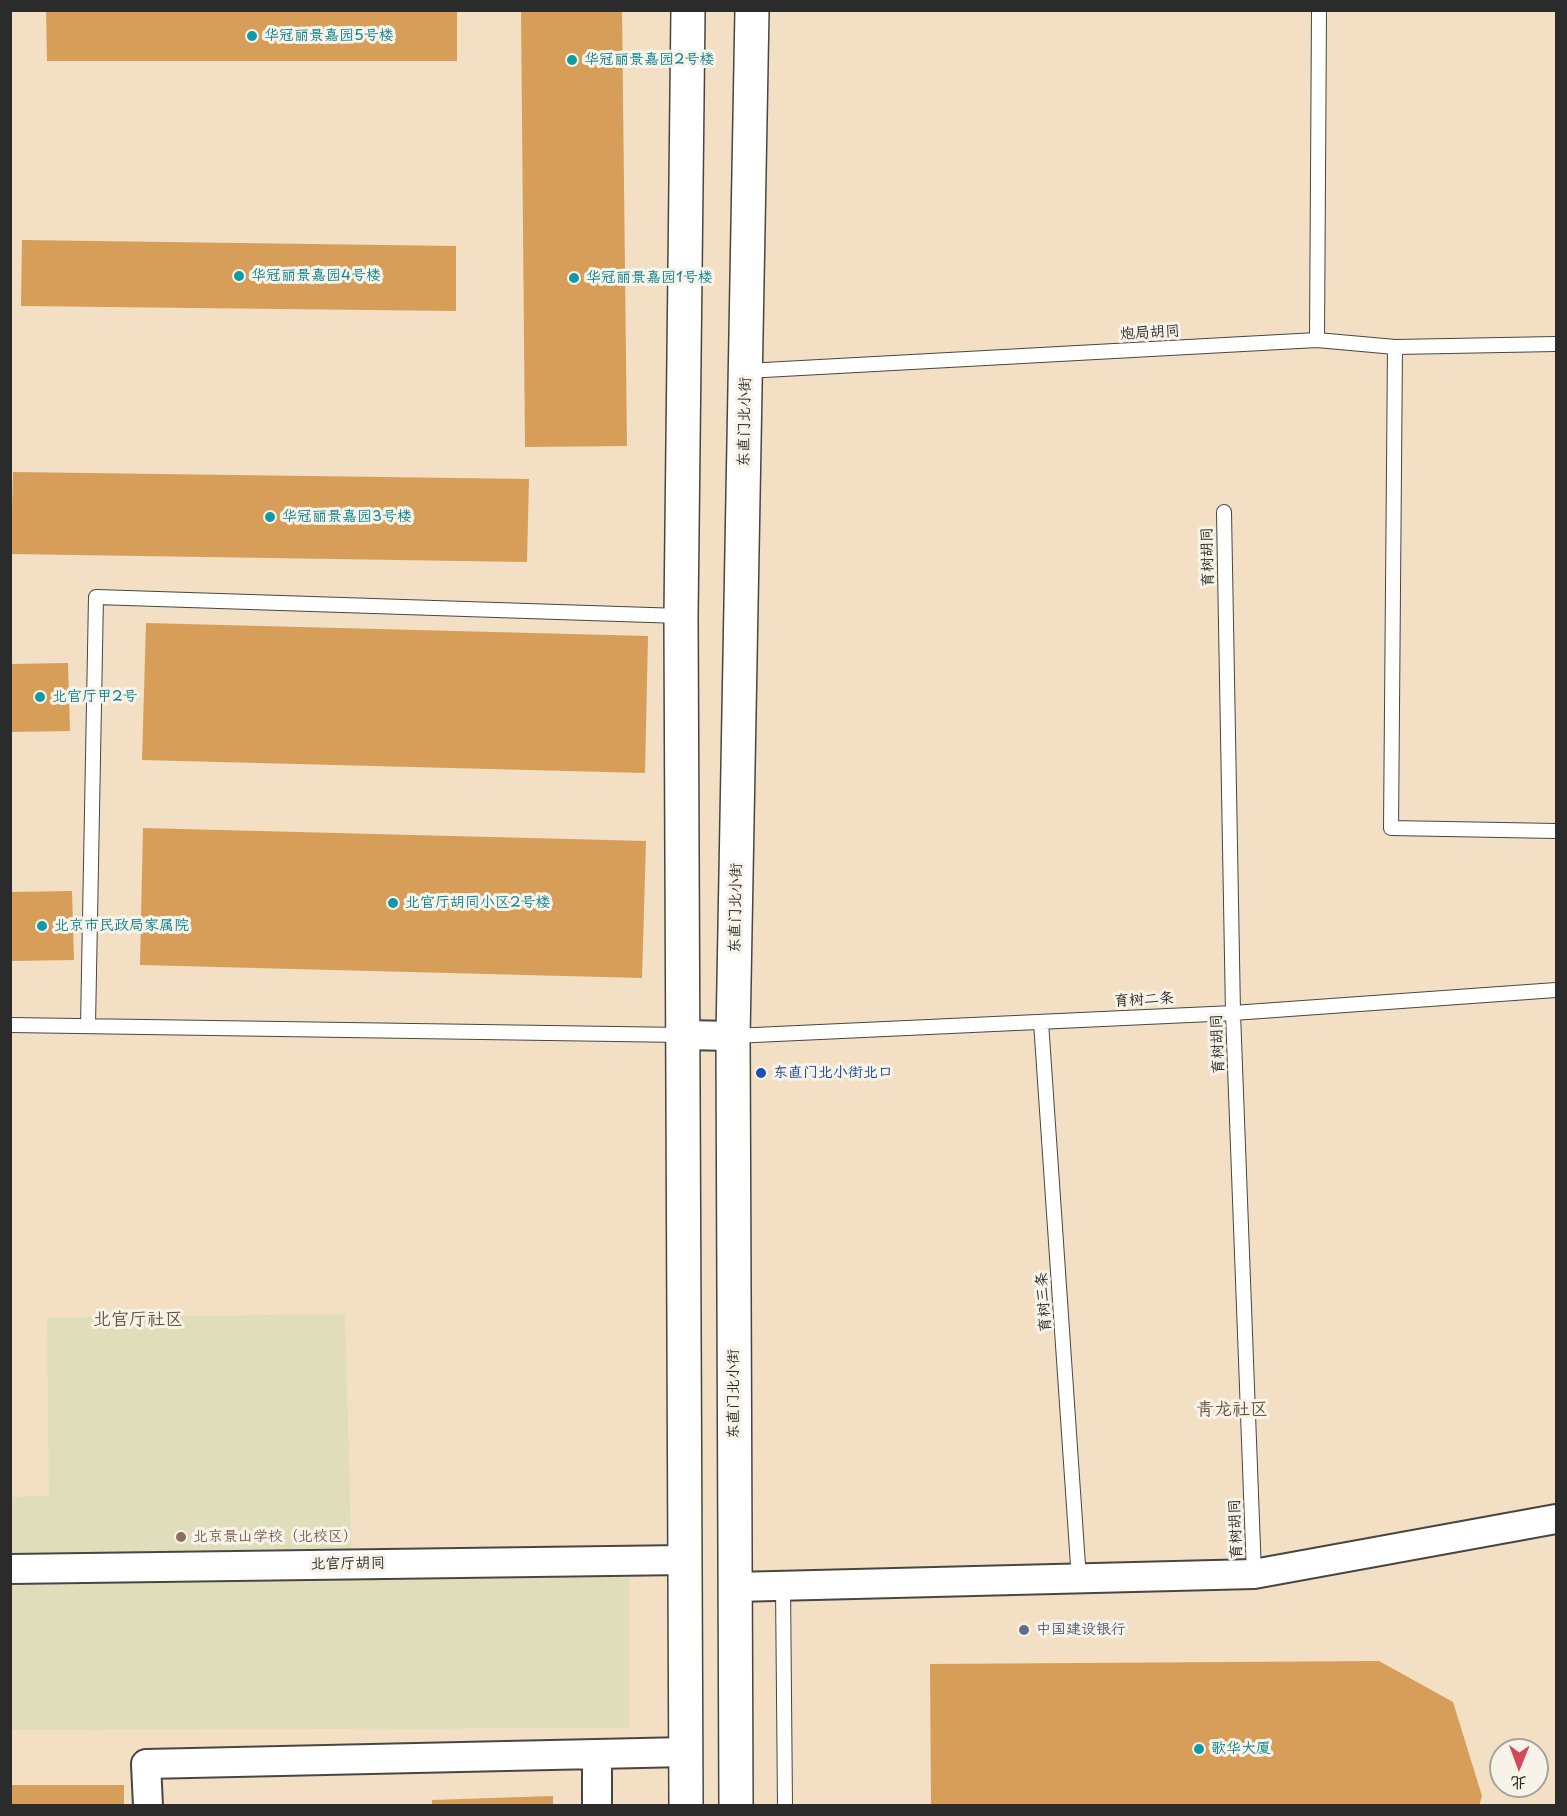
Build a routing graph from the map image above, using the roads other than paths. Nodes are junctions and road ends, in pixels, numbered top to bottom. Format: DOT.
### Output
graph roads {
  1 [pos="688,10"];
  2 [pos="752,10"];
  3 [pos="1319,10"];
  4 [pos="1317,340"];
  5 [pos="1557,344"];
  6 [pos="1395,347"];
  7 [pos="746,371"];
  8 [pos="1224,512"];
  9 [pos="681,616"];
  10 [pos="1557,831"];
  11 [pos="1557,990"];
  12 [pos="1233,1012"];
  13 [pos="1041,1022"];
  14 [pos="10,1025"];
  15 [pos="88,1025"];
  16 [pos="683,1035"];
  17 [pos="733,1036"];
  18 [pos="1557,1519"];
  19 [pos="685,1560"];
  20 [pos="10,1569"];
  21 [pos="1254,1574"];
  22 [pos="1079,1580"];
  23 [pos="783,1586"];
  24 [pos="735,1587"];
  25 [pos="686,1752"];
  26 [pos="597,1754"];
  27 [pos="148,1806"];
  28 [pos="597,1806"];
  29 [pos="686,1806"];
  30 [pos="736,1806"];
  31 [pos="785,1806"];
  1 -- 9 [label="main road"];
  2 -- 7 [label="main road, 东直门北小街"];
  3 -- 4 [label="lane"];
  4 -- 6 [label="lane, 炮局胡同"];
  4 -- 7 [label="lane, 炮局胡同"];
  5 -- 6 [label="lane, 炮局胡同"];
  6 -- 10 [label="lane"];
  7 -- 17 [label="main road, 东直门北小街"];
  8 -- 12 [label="lane, 育树胡同"];
  9 -- 15 [label="lane"];
  9 -- 16 [label="main road"];
  11 -- 12 [label="lane, 育树二条"];
  12 -- 13 [label="lane, 育树二条"];
  12 -- 21 [label="lane, 育树胡同"];
  13 -- 17 [label="lane, 育树二条"];
  13 -- 22 [label="lane, 育树三条"];
  14 -- 15 [label="lane"];
  15 -- 16 [label="lane"];
  16 -- 17 [label="street"];
  16 -- 19 [label="main road"];
  17 -- 24 [label="main road, 东直门北小街"];
  18 -- 21 [label="street"];
  19 -- 20 [label="street, 北官厅胡同"];
  19 -- 25 [label="main road"];
  21 -- 22 [label="street"];
  22 -- 23 [label="street"];
  23 -- 24 [label="street"];
  23 -- 31 [label="lane"];
  24 -- 30 [label="main road, 东直门北小街"];
  25 -- 26 [label="street"];
  25 -- 29 [label="main road"];
  26 -- 27 [label="street"];
  26 -- 28 [label="street"];
}
